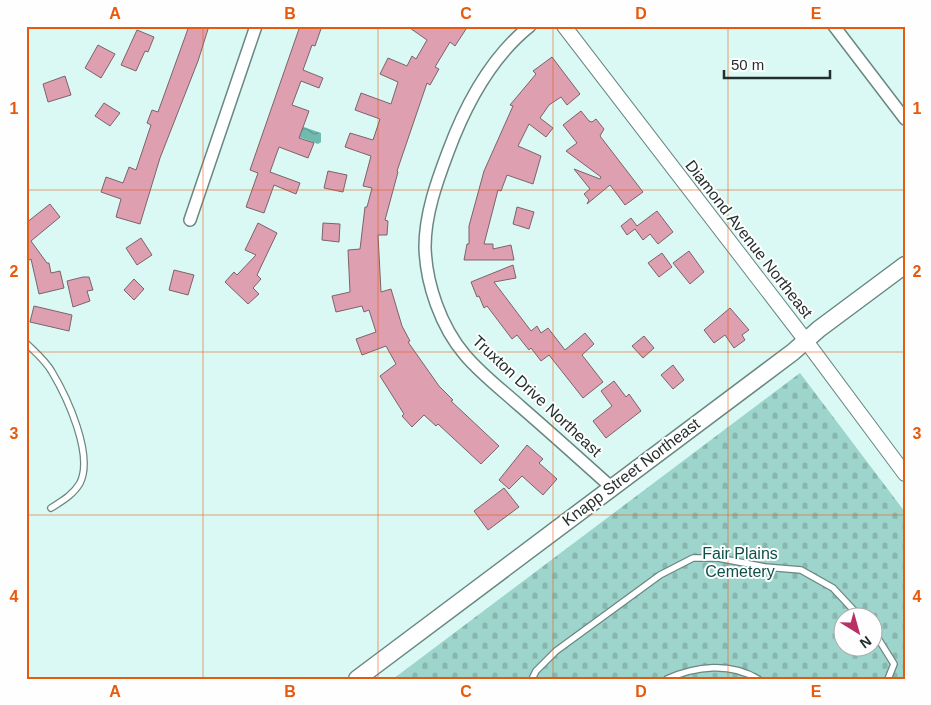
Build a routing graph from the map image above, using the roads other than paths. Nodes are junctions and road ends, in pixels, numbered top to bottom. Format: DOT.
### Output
graph roads {
  1 [pos="256,26"];
  2 [pos="530,26"];
  3 [pos="564,26"];
  4 [pos="834,26"];
  5 [pos="905,119"];
  6 [pos="190,220"];
  7 [pos="905,265"];
  8 [pos="806,341"];
  9 [pos="26,344"];
  10 [pos="905,474"];
  11 [pos="611,487"];
  12 [pos="51,508"];
  13 [pos="852,608"];
  14 [pos="884,648"];
  15 [pos="357,679"];
  16 [pos="532,679"];
  17 [pos="667,679"];
  18 [pos="758,679"];
  19 [pos="888,679"];
  1 -- 6 [label="street"];
  2 -- 11 [label="street, Truxton Drive Northeast"];
  3 -- 8 [label="street, Diamond Avenue Northeast"];
  4 -- 5 [label="street"];
  7 -- 8 [label="main road, Knapp Street Northeast"];
  8 -- 10 [label="street, Diamond Avenue Northeast"];
  8 -- 11 [label="main road, Knapp Street Northeast"];
  9 -- 12 [label="lane"];
  11 -- 15 [label="main road, Knapp Street Northeast"];
  13 -- 16 [label="lane"];
  14 -- 19 [label="lane"];
  17 -- 18 [label="lane"];
}
